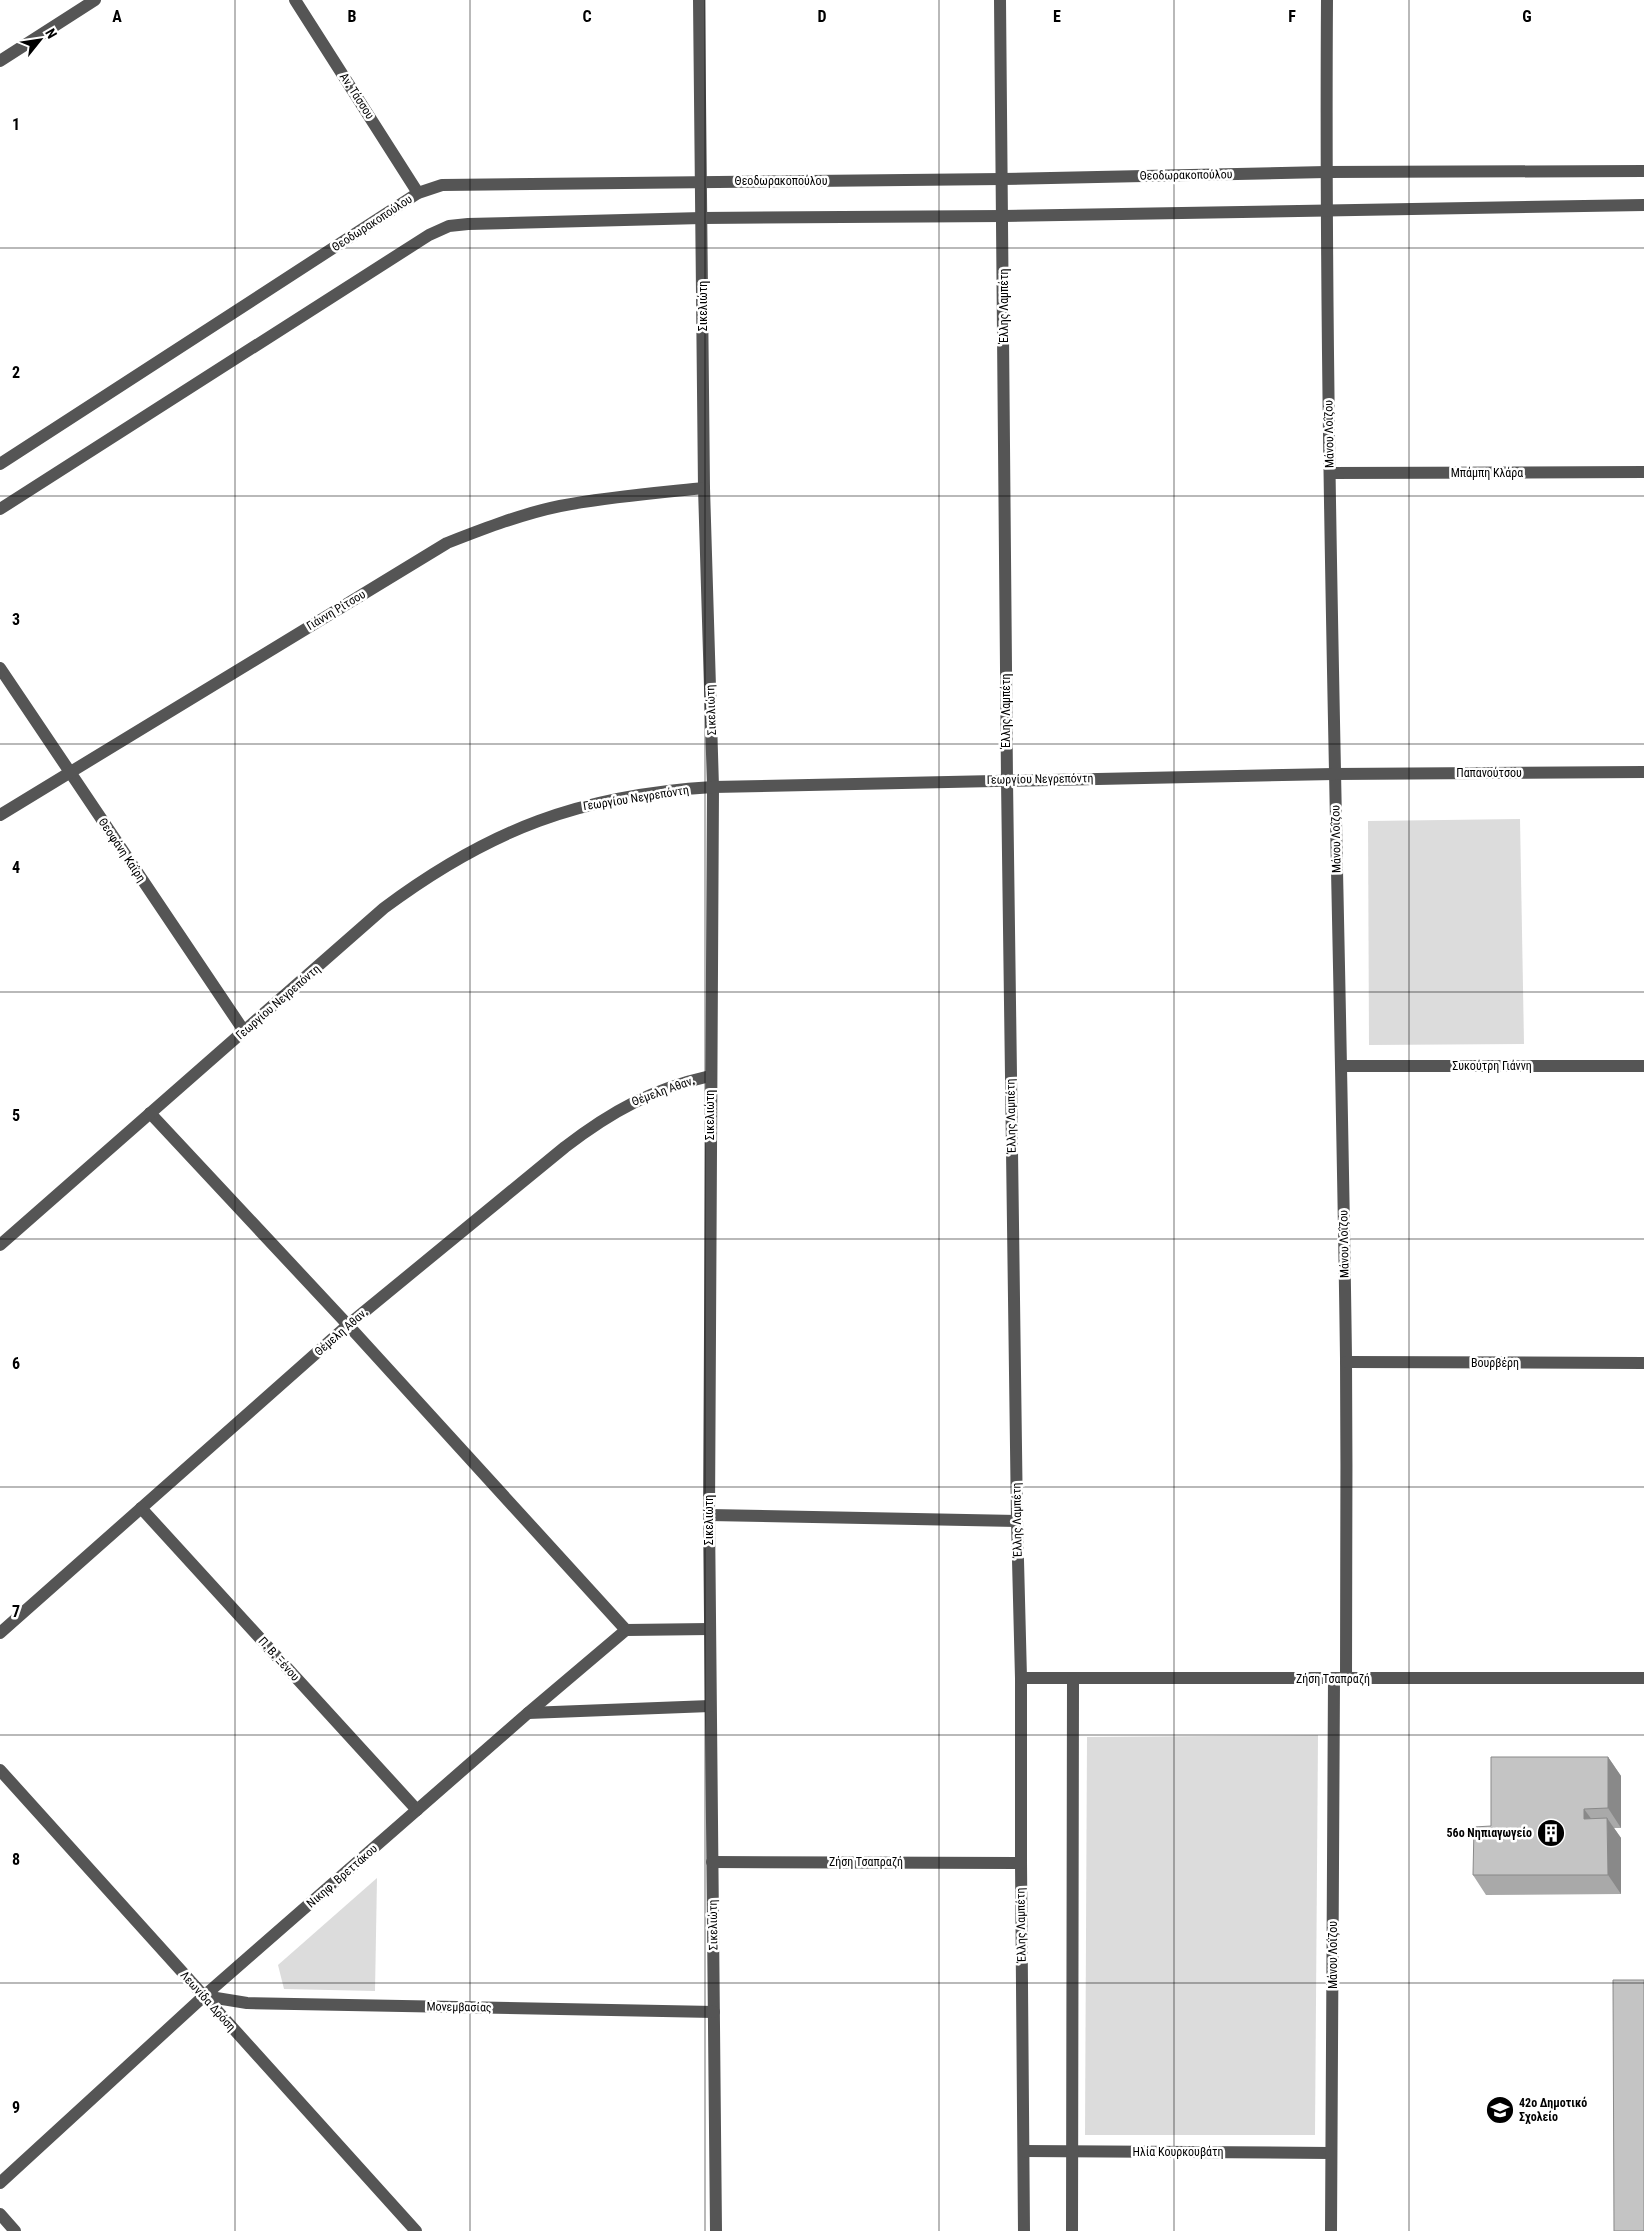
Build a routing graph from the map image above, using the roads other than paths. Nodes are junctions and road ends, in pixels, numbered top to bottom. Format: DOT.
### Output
graph roads {
  1 [pos="95,0"];
  2 [pos="295,0"];
  3 [pos="699,0"];
  4 [pos="1000,0"];
  5 [pos="1327,0"];
  6 [pos="0,61"];
  7 [pos="1644,170"];
  8 [pos="1326,172"];
  9 [pos="1002,179"];
  10 [pos="701,181"];
  11 [pos="418,193"];
  12 [pos="1644,205"];
  13 [pos="1326,210"];
  14 [pos="1003,216"];
  15 [pos="702,218"];
  16 [pos="0,464"];
  17 [pos="1644,472"];
  18 [pos="1330,473"];
  19 [pos="704,488"];
  20 [pos="0,509"];
  21 [pos="0,668"];
  22 [pos="1644,772"];
  23 [pos="70,773"];
  24 [pos="1334,774"];
  25 [pos="1007,780"];
  26 [pos="713,788"];
  27 [pos="0,815"];
  28 [pos="244,1031"];
  29 [pos="1341,1066"];
  30 [pos="1644,1066"];
  31 [pos="710,1076"];
  32 [pos="150,1113"];
  33 [pos="0,1245"];
  34 [pos="348,1325"];
  35 [pos="1346,1362"];
  36 [pos="1644,1363"];
  37 [pos="141,1508"];
  38 [pos="709,1515"];
  39 [pos="1017,1520"];
  40 [pos="626,1630"];
  41 [pos="710,1630"];
  42 [pos="0,1633"];
  43 [pos="1021,1678"];
  44 [pos="1644,1678"];
  45 [pos="1073,1679"];
  46 [pos="1340,1679"];
  47 [pos="710,1706"];
  48 [pos="528,1712"];
  49 [pos="0,1770"];
  50 [pos="417,1810"];
  51 [pos="712,1862"];
  52 [pos="1020,1863"];
  53 [pos="204,1996"];
  54 [pos="714,2012"];
  55 [pos="1024,2152"];
  56 [pos="1071,2152"];
  57 [pos="1331,2153"];
  58 [pos="0,2183"];
  59 [pos="0,2214"];
  60 [pos="15,2231"];
  61 [pos="416,2231"];
  62 [pos="716,2231"];
  63 [pos="1024,2231"];
  64 [pos="1072,2231"];
  65 [pos="1331,2231"];
  1 -- 6 [label="street"];
  2 -- 11 [label="street, Αν. Τάσσου"];
  3 -- 10 [label="street, Σικελιώτη"];
  4 -- 9 [label="street, Έλλης Λαμπέτη"];
  5 -- 8 [label="street, Μάνου Λοΐζου"];
  7 -- 8 [label="street, Θεοδωρακοπούλου"];
  8 -- 9 [label="street, Θεοδωρακοπούλου"];
  8 -- 13 [label="street, Μάνου Λοΐζου"];
  9 -- 10 [label="street, Θεοδωρακοπούλου"];
  9 -- 14 [label="street, Έλλης Λαμπέτη"];
  10 -- 11 [label="street, Θεοδωρακοπούλου"];
  10 -- 15 [label="street, Σικελιώτη"];
  11 -- 16 [label="street, Θεοδωρακοπούλου"];
  12 -- 13 [label="street"];
  13 -- 14 [label="street"];
  13 -- 18 [label="street, Μάνου Λοΐζου"];
  14 -- 15 [label="street"];
  14 -- 25 [label="street, Έλλης Λαμπέτη"];
  15 -- 19 [label="street, Σικελιώτη"];
  15 -- 20 [label="street"];
  17 -- 18 [label="street, Μπάμπη Κλάρα"];
  18 -- 24 [label="street, Μάνου Λοΐζου"];
  19 -- 23 [label="street, Γιάννη Ρίτσου"];
  19 -- 26 [label="street, Σικελιώτη"];
  21 -- 23 [label="street, Θεοφάνη Καΐρη"];
  22 -- 24 [label="street, Παπανούτσου"];
  23 -- 27 [label="street, Γιάννη Ρίτσου"];
  23 -- 28 [label="street, Θεοφάνη Καΐρη"];
  24 -- 25 [label="street, Γεωργίου Νεγρεπόντη"];
  24 -- 29 [label="street, Μάνου Λοΐζου"];
  25 -- 26 [label="street, Γεωργίου Νεγρεπόντη"];
  25 -- 39 [label="street, Έλλης Λαμπέτη"];
  26 -- 28 [label="street, Γεωργίου Νεγρεπόντη"];
  26 -- 31 [label="street, Σικελιώτη"];
  28 -- 32 [label="street, Γεωργίου Νεγρεπόντη"];
  29 -- 30 [label="street, Συκούτρη Γιάννη"];
  29 -- 35 [label="street, Μάνου Λοΐζου"];
  31 -- 34 [label="street, Θέμελη Αθαν."];
  31 -- 38 [label="street, Σικελιώτη"];
  32 -- 33 [label="street, Γεωργίου Νεγρεπόντη"];
  32 -- 34 [label="street"];
  34 -- 37 [label="street, Θέμελη Αθαν."];
  34 -- 40 [label="street"];
  35 -- 36 [label="street, Βουρβέρη"];
  35 -- 46 [label="street, Μάνου Λοΐζου"];
  37 -- 42 [label="street, Θέμελη Αθαν."];
  37 -- 50 [label="street, Π. Β. Ξένου"];
  38 -- 39 [label="street"];
  38 -- 41 [label="street, Σικελιώτη"];
  39 -- 43 [label="street, Έλλης Λαμπέτη"];
  40 -- 41 [label="street"];
  40 -- 48 [label="street, Νικηφ. Βρεττάκου"];
  41 -- 47 [label="street, Σικελιώτη"];
  43 -- 45 [label="street, Ζήση Τσαπραζή"];
  43 -- 52 [label="street, Έλλης Λαμπέτη"];
  44 -- 46 [label="street, Ζήση Τσαπραζή"];
  45 -- 46 [label="street, Ζήση Τσαπραζή"];
  45 -- 56 [label="street"];
  46 -- 57 [label="street, Μάνου Λοΐζου"];
  47 -- 48 [label="street"];
  47 -- 51 [label="street, Σικελιώτη"];
  48 -- 50 [label="street, Νικηφ. Βρεττάκου"];
  49 -- 53 [label="street, Λεωνίδα Δρόση"];
  50 -- 53 [label="street, Νικηφ. Βρεττάκου"];
  51 -- 52 [label="street, Ζήση Τσαπραζή"];
  51 -- 54 [label="street, Σικελιώτη"];
  52 -- 55 [label="street, Έλλης Λαμπέτη"];
  53 -- 54 [label="street, Μονεμβασίας"];
  53 -- 58 [label="street, Νικηφ. Βρεττάκου"];
  53 -- 61 [label="street, Λεωνίδα Δρόση"];
  54 -- 62 [label="street, Σικελιώτη"];
  55 -- 56 [label="street, Ηλία Κουρκουβάτη"];
  55 -- 63 [label="street, Έλλης Λαμπέτη"];
  56 -- 57 [label="street, Ηλία Κουρκουβάτη"];
  56 -- 64 [label="street"];
  57 -- 65 [label="street, Μάνου Λοΐζου"];
  59 -- 60 [label="street"];
}
